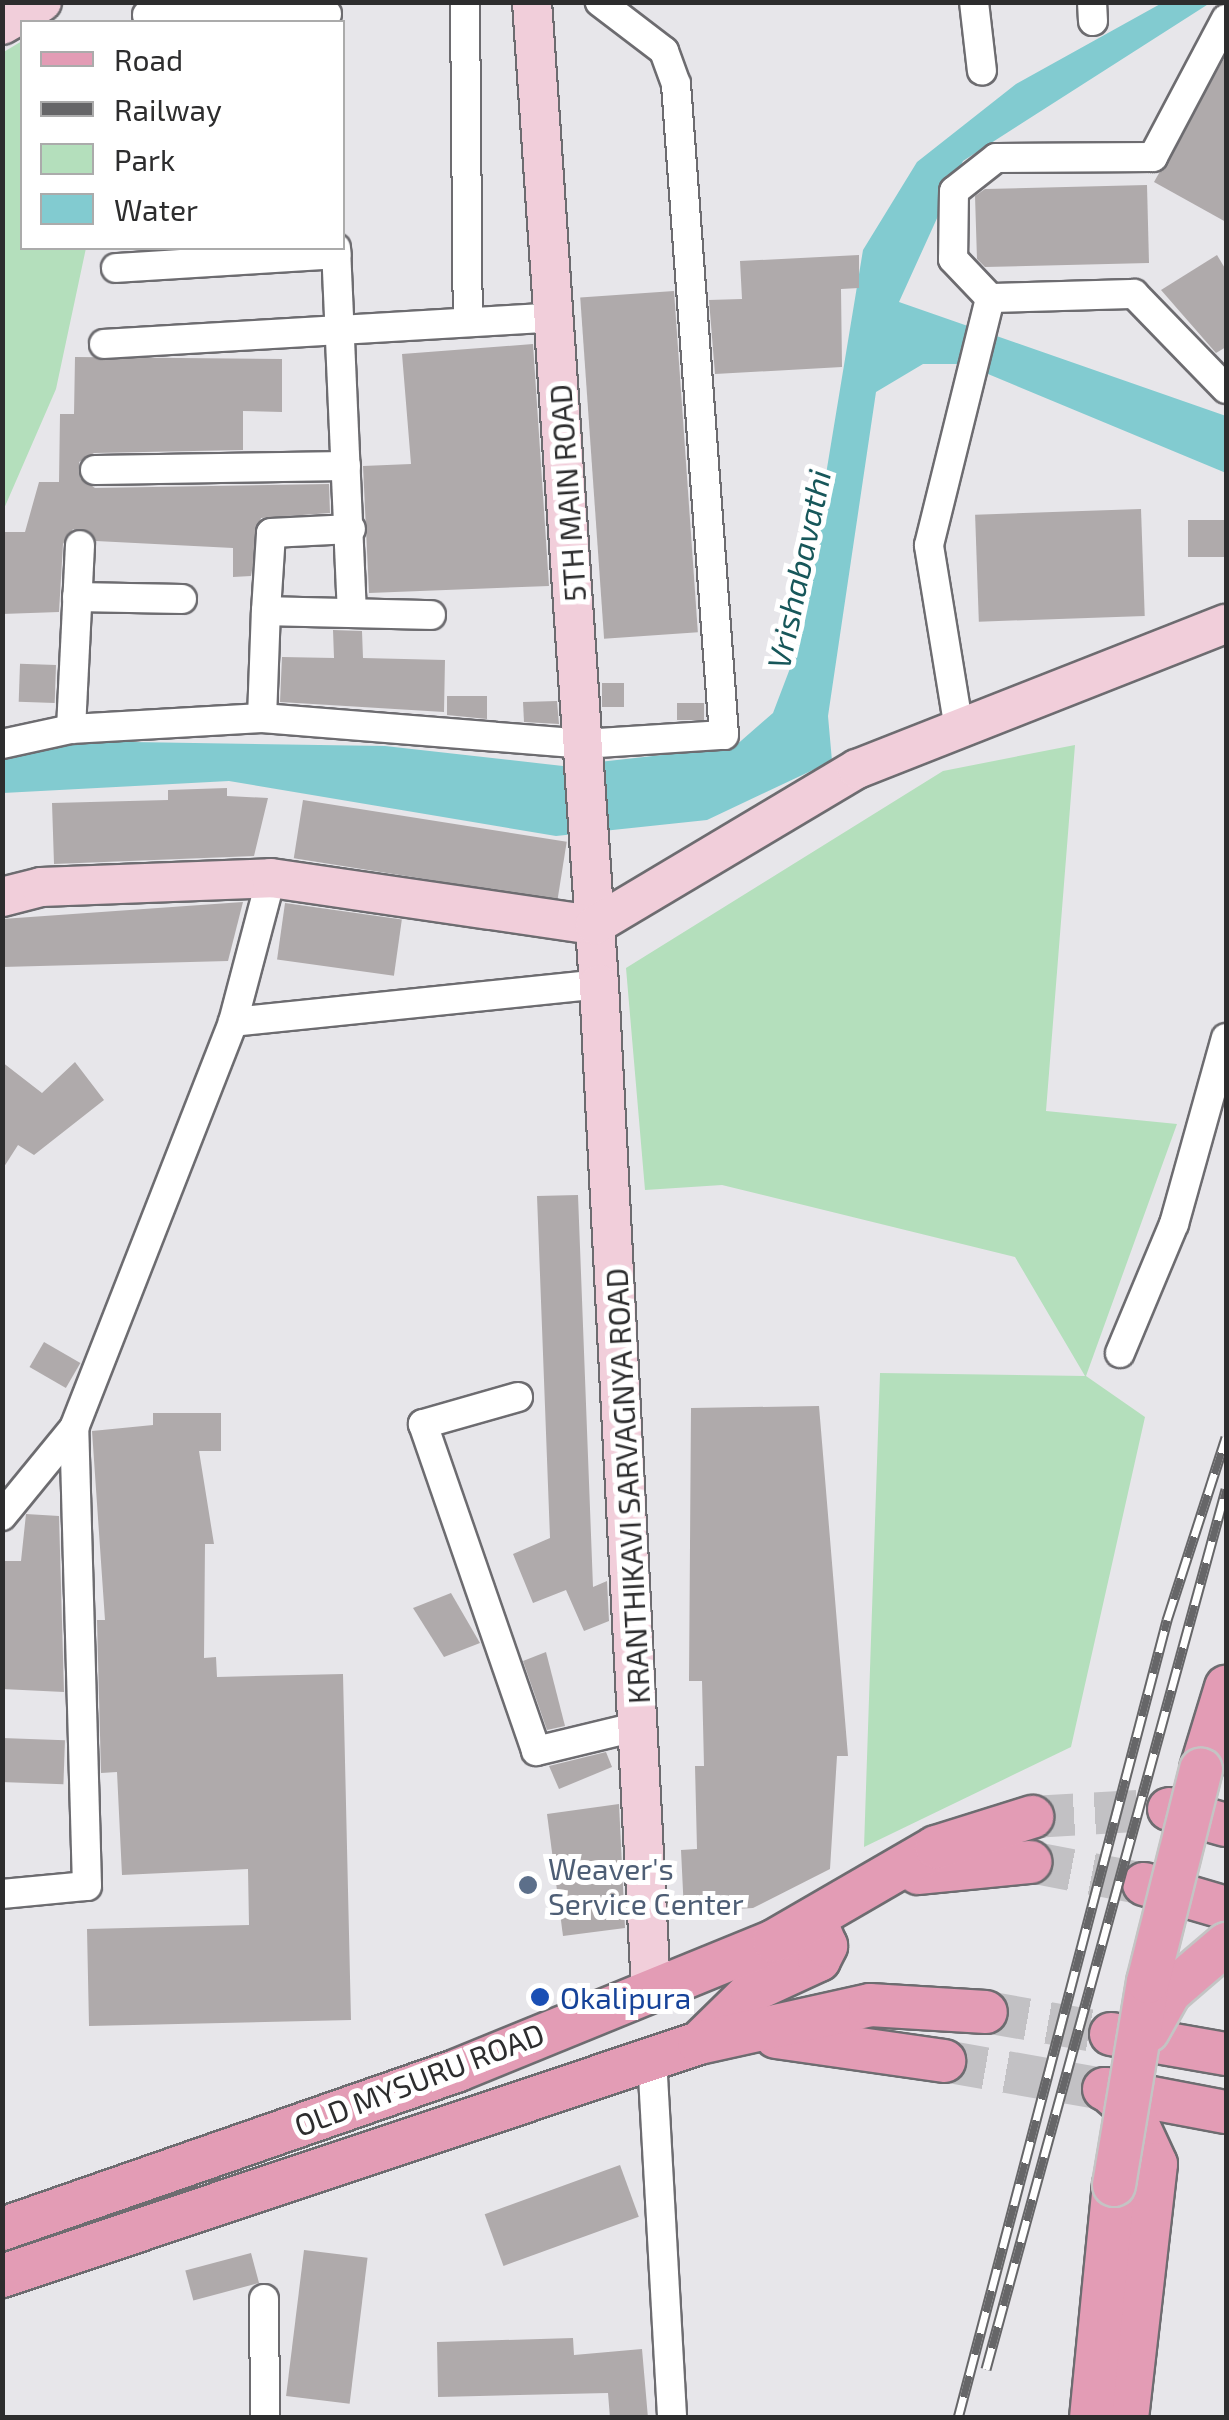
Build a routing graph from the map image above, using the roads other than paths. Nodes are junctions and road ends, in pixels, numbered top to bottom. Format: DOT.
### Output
graph roads {
  1 [pos="42,2"];
  2 [pos="465,2"];
  3 [pos="532,2"];
  4 [pos="600,2"];
  5 [pos="974,2"];
  6 [pos="326,13"];
  7 [pos="147,16"];
  8 [pos="1226,19"];
  9 [pos="2,25"];
  10 [pos="982,72"];
  11 [pos="336,251"];
  12 [pos="116,268"];
  13 [pos="990,298"];
  14 [pos="554,317"];
  15 [pos="468,322"];
  16 [pos="340,330"];
  17 [pos="104,344"];
  18 [pos="1226,389"];
  19 [pos="346,466"];
  20 [pos="95,470"];
  21 [pos="351,529"];
  22 [pos="80,545"];
  23 [pos="78,597"];
  24 [pos="182,599"];
  25 [pos="266,610"];
  26 [pos="352,610"];
  27 [pos="431,615"];
  28 [pos="1226,624"];
  29 [pos="262,718"];
  30 [pos="71,729"];
  31 [pos="959,729"];
  32 [pos="2,744"];
  33 [pos="583,744"];
  34 [pos="271,878"];
  35 [pos="2,897"];
  36 [pos="595,926"];
  37 [pos="599,984"];
  38 [pos="233,1022"];
  39 [pos="1226,1038"];
  40 [pos="1120,1353"];
  41 [pos="518,1397"];
  42 [pos="74,1428"];
  43 [pos="2,1516"];
  44 [pos="1226,1687"];
  45 [pos="639,1726"];
  46 [pos="1169,1809"];
  47 [pos="1032,1818"];
  48 [pos="1226,1825"];
  49 [pos="1030,1862"];
  50 [pos="878,1878"];
  51 [pos="1144,1884"];
  52 [pos="2,1894"];
  53 [pos="1226,1908"];
  54 [pos="814,1918"];
  55 [pos="1226,1944"];
  56 [pos="651,1988"];
  57 [pos="986,2012"];
  58 [pos="700,2043"];
  59 [pos="1123,2046"];
  60 [pos="1226,2054"];
  61 [pos="652,2058"];
  62 [pos="944,2061"];
  63 [pos="1226,2112"];
  64 [pos="2,2230"];
  65 [pos="2,2276"];
  66 [pos="264,2299"];
  67 [pos="265,2418"];
  68 [pos="672,2418"];
  69 [pos="1091,2418"];
  70 [pos="1127,2418"];
  1 -- 9 [label="street"];
  2 -- 15 [label="street"];
  3 -- 14 [label="street, 5TH MAIN ROAD"];
  4 -- 33 [label="street"];
  5 -- 10 [label="street"];
  6 -- 7 [label="street"];
  8 -- 13 [label="street"];
  11 -- 12 [label="street"];
  11 -- 16 [label="street"];
  13 -- 18 [label="street"];
  13 -- 31 [label="street"];
  14 -- 15 [label="street"];
  14 -- 33 [label="street, 5TH MAIN ROAD"];
  15 -- 16 [label="street"];
  16 -- 17 [label="street"];
  16 -- 19 [label="street"];
  19 -- 20 [label="street"];
  19 -- 21 [label="street"];
  21 -- 25 [label="street"];
  21 -- 26 [label="street"];
  22 -- 23 [label="street"];
  23 -- 24 [label="street"];
  23 -- 30 [label="street"];
  25 -- 26 [label="street"];
  25 -- 29 [label="street"];
  26 -- 27 [label="street"];
  28 -- 31 [label="street"];
  29 -- 30 [label="street"];
  29 -- 33 [label="street"];
  30 -- 32 [label="street"];
  31 -- 36 [label="street"];
  33 -- 36 [label="street, 5TH MAIN ROAD"];
  34 -- 35 [label="street"];
  34 -- 36 [label="street"];
  34 -- 38 [label="street"];
  36 -- 37 [label="street, 5TH MAIN ROAD"];
  37 -- 38 [label="street"];
  37 -- 45 [label="street, KRANTHIKAVI SARVAGNYA ROAD"];
  38 -- 42 [label="street"];
  39 -- 40 [label="street"];
  41 -- 45 [label="street"];
  42 -- 43 [label="street"];
  42 -- 52 [label="street"];
  44 -- 59 [label="main road, bridge"];
  45 -- 56 [label="street, KRANTHIKAVI SARVAGNYA ROAD"];
  46 -- 48 [label="main road"];
  47 -- 50 [label="main road, OLD MYSURU ROAD"];
  49 -- 50 [label="main road"];
  50 -- 54 [label="main road, OLD MYSURU ROAD"];
  51 -- 53 [label="main road"];
  54 -- 56 [label="main road, OLD MYSURU ROAD"];
  54 -- 58 [label="main road"];
  55 -- 59 [label="main road, bridge"];
  56 -- 64 [label="main road, OLD MYSURU ROAD"];
  57 -- 58 [label="main road"];
  58 -- 61 [label="main road, OLD MYSURU ROAD"];
  58 -- 62 [label="main road"];
  59 -- 60 [label="main road"];
  59 -- 69 [label="main road, bridge"];
  61 -- 65 [label="main road, OLD MYSURU ROAD"];
  61 -- 68 [label="street"];
  63 -- 70 [label="main road"];
  66 -- 67 [label="street"];
}
